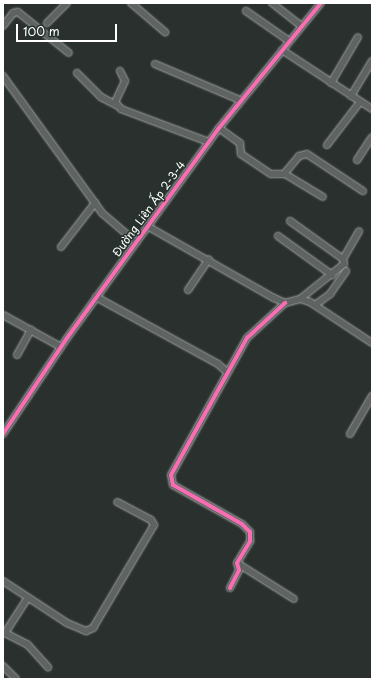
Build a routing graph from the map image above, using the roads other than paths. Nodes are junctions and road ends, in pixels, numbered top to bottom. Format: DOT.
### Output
graph roads {
  1 [pos="67,3"];
  2 [pos="131,3"];
  3 [pos="272,3"];
  4 [pos="321,3"];
  5 [pos="246,11"];
  6 [pos="47,23"];
  7 [pos="3,26"];
  8 [pos="301,26"];
  9 [pos="165,32"];
  10 [pos="358,37"];
  11 [pos="289,41"];
  12 [pos="282,50"];
  13 [pos="69,54"];
  14 [pos="372,61"];
  15 [pos="155,64"];
  16 [pos="120,71"];
  17 [pos="77,73"];
  18 [pos="3,76"];
  19 [pos="331,83"];
  20 [pos="351,96"];
  21 [pos="240,100"];
  22 [pos="360,102"];
  23 [pos="118,106"];
  24 [pos="372,109"];
  25 [pos="220,128"];
  26 [pos="372,137"];
  27 [pos="209,142"];
  28 [pos="327,145"];
  29 [pos="356,160"];
  30 [pos="285,174"];
  31 [pos="363,191"];
  32 [pos="323,197"];
  33 [pos="94,203"];
  34 [pos="290,221"];
  35 [pos="147,226"];
  36 [pos="359,231"];
  37 [pos="278,236"];
  38 [pos="136,242"];
  39 [pos="61,247"];
  40 [pos="209,259"];
  41 [pos="343,259"];
  42 [pos="346,271"];
  43 [pos="332,275"];
  44 [pos="188,290"];
  45 [pos="96,297"];
  46 [pos="300,299"];
  47 [pos="285,303"];
  48 [pos="315,305"];
  49 [pos="3,315"];
  50 [pos="31,330"];
  51 [pos="372,341"];
  52 [pos="61,347"];
  53 [pos="17,355"];
  54 [pos="227,372"];
  55 [pos="372,396"];
  56 [pos="3,434"];
  57 [pos="350,434"];
  58 [pos="117,502"];
  59 [pos="236,563"];
  60 [pos="3,583"];
  61 [pos="230,588"];
  62 [pos="26,599"];
  63 [pos="294,599"];
  64 [pos="4,632"];
  65 [pos="3,666"];
  66 [pos="48,667"];
  67 [pos="16,679"];
  1 -- 6 [label="street"];
  2 -- 9 [label="street"];
  3 -- 8 [label="street"];
  4 -- 8 [label="street, Đường Liên Ấp 2-3-4"];
  5 -- 11 [label="street"];
  7 -- 13 [label="street"];
  8 -- 11 [label="street, Đường Liên Ấp 2-3-4"];
  10 -- 19 [label="street"];
  11 -- 12 [label="street, Đường Liên Ấp 2-3-4"];
  12 -- 19 [label="street"];
  12 -- 21 [label="street, Đường Liên Ấp 2-3-4"];
  14 -- 20 [label="street"];
  15 -- 21 [label="street"];
  16 -- 23 [label="street"];
  17 -- 23 [label="street"];
  18 -- 33 [label="street"];
  19 -- 20 [label="street"];
  20 -- 22 [label="street"];
  21 -- 25 [label="street, Đường Liên Ấp 2-3-4"];
  22 -- 24 [label="street"];
  22 -- 28 [label="street"];
  23 -- 27 [label="street"];
  25 -- 27 [label="street, Đường Liên Ấp 2-3-4"];
  25 -- 30 [label="street"];
  26 -- 29 [label="street"];
  27 -- 35 [label="street, Đường Liên Ấp 2-3-4"];
  30 -- 31 [label="street"];
  30 -- 32 [label="street"];
  33 -- 38 [label="street"];
  33 -- 39 [label="street"];
  34 -- 41 [label="street"];
  35 -- 38 [label="street, Đường Liên Ấp 2-3-4"];
  35 -- 40 [label="street"];
  36 -- 41 [label="street"];
  37 -- 43 [label="street"];
  38 -- 45 [label="street, Đường Liên Ấp 2-3-4"];
  40 -- 44 [label="street"];
  40 -- 47 [label="street"];
  41 -- 43 [label="street"];
  42 -- 48 [label="street"];
  43 -- 46 [label="street"];
  45 -- 52 [label="street, Đường Liên Ấp 2-3-4"];
  45 -- 54 [label="street"];
  46 -- 47 [label="street"];
  46 -- 48 [label="street"];
  47 -- 54 [label="street"];
  48 -- 51 [label="street"];
  49 -- 50 [label="street"];
  50 -- 52 [label="street"];
  50 -- 53 [label="street"];
  52 -- 56 [label="street, Đường Liên Ấp 2-3-4"];
  54 -- 59 [label="street"];
  55 -- 57 [label="street"];
  58 -- 62 [label="street"];
  59 -- 61 [label="street"];
  59 -- 63 [label="street"];
  60 -- 62 [label="street"];
  62 -- 64 [label="street"];
  64 -- 66 [label="street"];
  65 -- 67 [label="street"];
}
